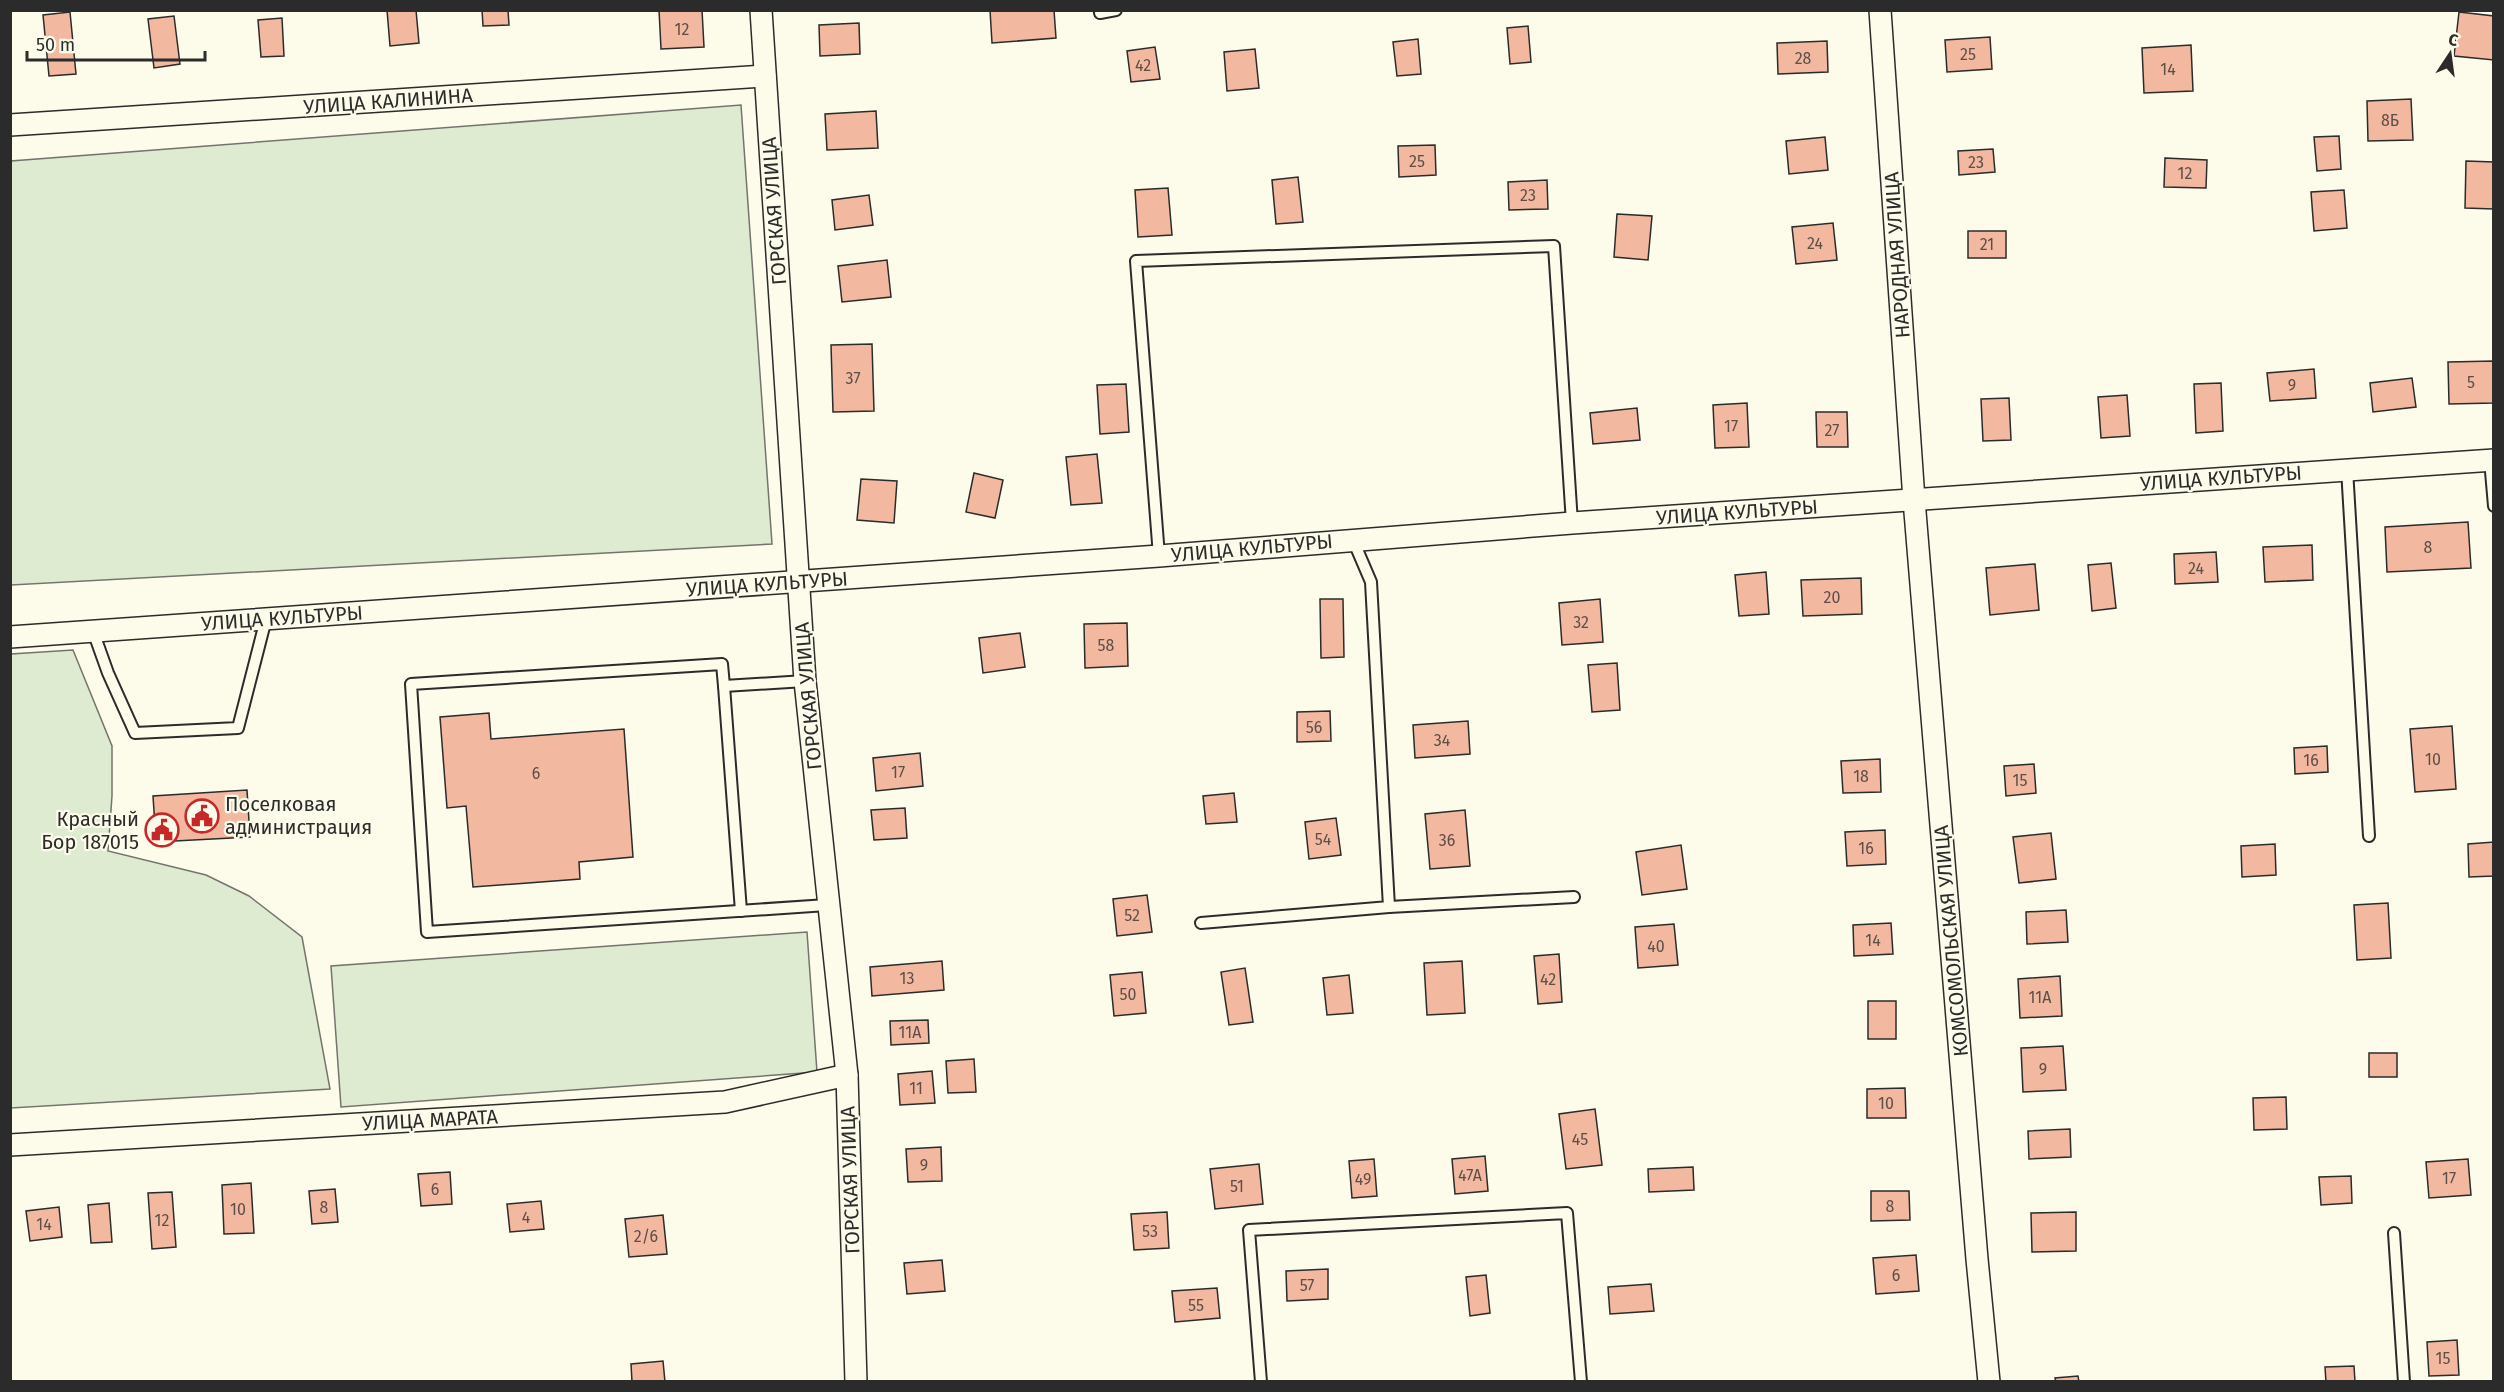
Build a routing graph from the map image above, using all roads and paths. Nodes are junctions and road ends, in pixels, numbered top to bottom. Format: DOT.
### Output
graph roads {
  1 [pos="761,10"];
  2 [pos="1116,10"];
  3 [pos="1880,10"];
  4 [pos="1100,13"];
  5 [pos="765,76"];
  6 [pos="10,125"];
  7 [pos="2492,460"];
  8 [pos="2347,469"];
  9 [pos="1914,501"];
  10 [pos="2493,506"];
  11 [pos="1572,523"];
  12 [pos="1353,540"];
  13 [pos="1159,556"];
  14 [pos="799,581"];
  15 [pos="266,619"];
  16 [pos="93,631"];
  17 [pos="10,636"];
  18 [pos="805,681"];
  19 [pos="724,686"];
  20 [pos="2369,836"];
  21 [pos="1574,897"];
  22 [pos="827,905"];
  23 [pos="1389,907"];
  24 [pos="741,911"];
  25 [pos="1201,922"];
  26 [pos="847,1075"];
  27 [pos="10,1145"];
  28 [pos="2394,1233"];
  29 [pos="856,1382"];
  30 [pos="1261,1382"];
  31 [pos="1581,1382"];
  32 [pos="1989,1382"];
  33 [pos="2404,1382"];
  1 -- 5 [label="street, ГОРСКАЯ УЛИЦА"];
  2 -- 4 [label="lane"];
  3 -- 9 [label="street, НАРОДНАЯ УЛИЦА"];
  5 -- 6 [label="street, УЛИЦА КАЛИНИНА"];
  5 -- 14 [label="street, ГОРСКАЯ УЛИЦА"];
  7 -- 8 [label="street, УЛИЦА КУЛЬТУРЫ"];
  7 -- 10 [label="lane"];
  8 -- 9 [label="street, УЛИЦА КУЛЬТУРЫ"];
  8 -- 20 [label="lane"];
  9 -- 11 [label="street, УЛИЦА КУЛЬТУРЫ"];
  9 -- 32 [label="street, КОМСОМОЛЬСКАЯ УЛИЦА"];
  11 -- 12 [label="street, УЛИЦА КУЛЬТУРЫ"];
  11 -- 13 [label="lane"];
  12 -- 13 [label="street, УЛИЦА КУЛЬТУРЫ"];
  12 -- 23 [label="lane"];
  13 -- 14 [label="street, УЛИЦА КУЛЬТУРЫ"];
  14 -- 15 [label="street, УЛИЦА КУЛЬТУРЫ"];
  14 -- 18 [label="street, ГОРСКАЯ УЛИЦА"];
  15 -- 16 [label="street, УЛИЦА КУЛЬТУРЫ"];
  15 -- 16 [label="lane"];
  16 -- 17 [label="street, УЛИЦА КУЛЬТУРЫ"];
  18 -- 19 [label="lane"];
  18 -- 22 [label="street, ГОРСКАЯ УЛИЦА"];
  19 -- 24 [label="lane"];
  19 -- 24 [label="lane"];
  21 -- 23 [label="lane"];
  22 -- 24 [label="lane"];
  22 -- 26 [label="street, ГОРСКАЯ УЛИЦА"];
  23 -- 25 [label="lane"];
  26 -- 27 [label="street, УЛИЦА МАРАТА"];
  26 -- 29 [label="street, ГОРСКАЯ УЛИЦА"];
  28 -- 33 [label="lane"];
  30 -- 31 [label="lane"];
}
